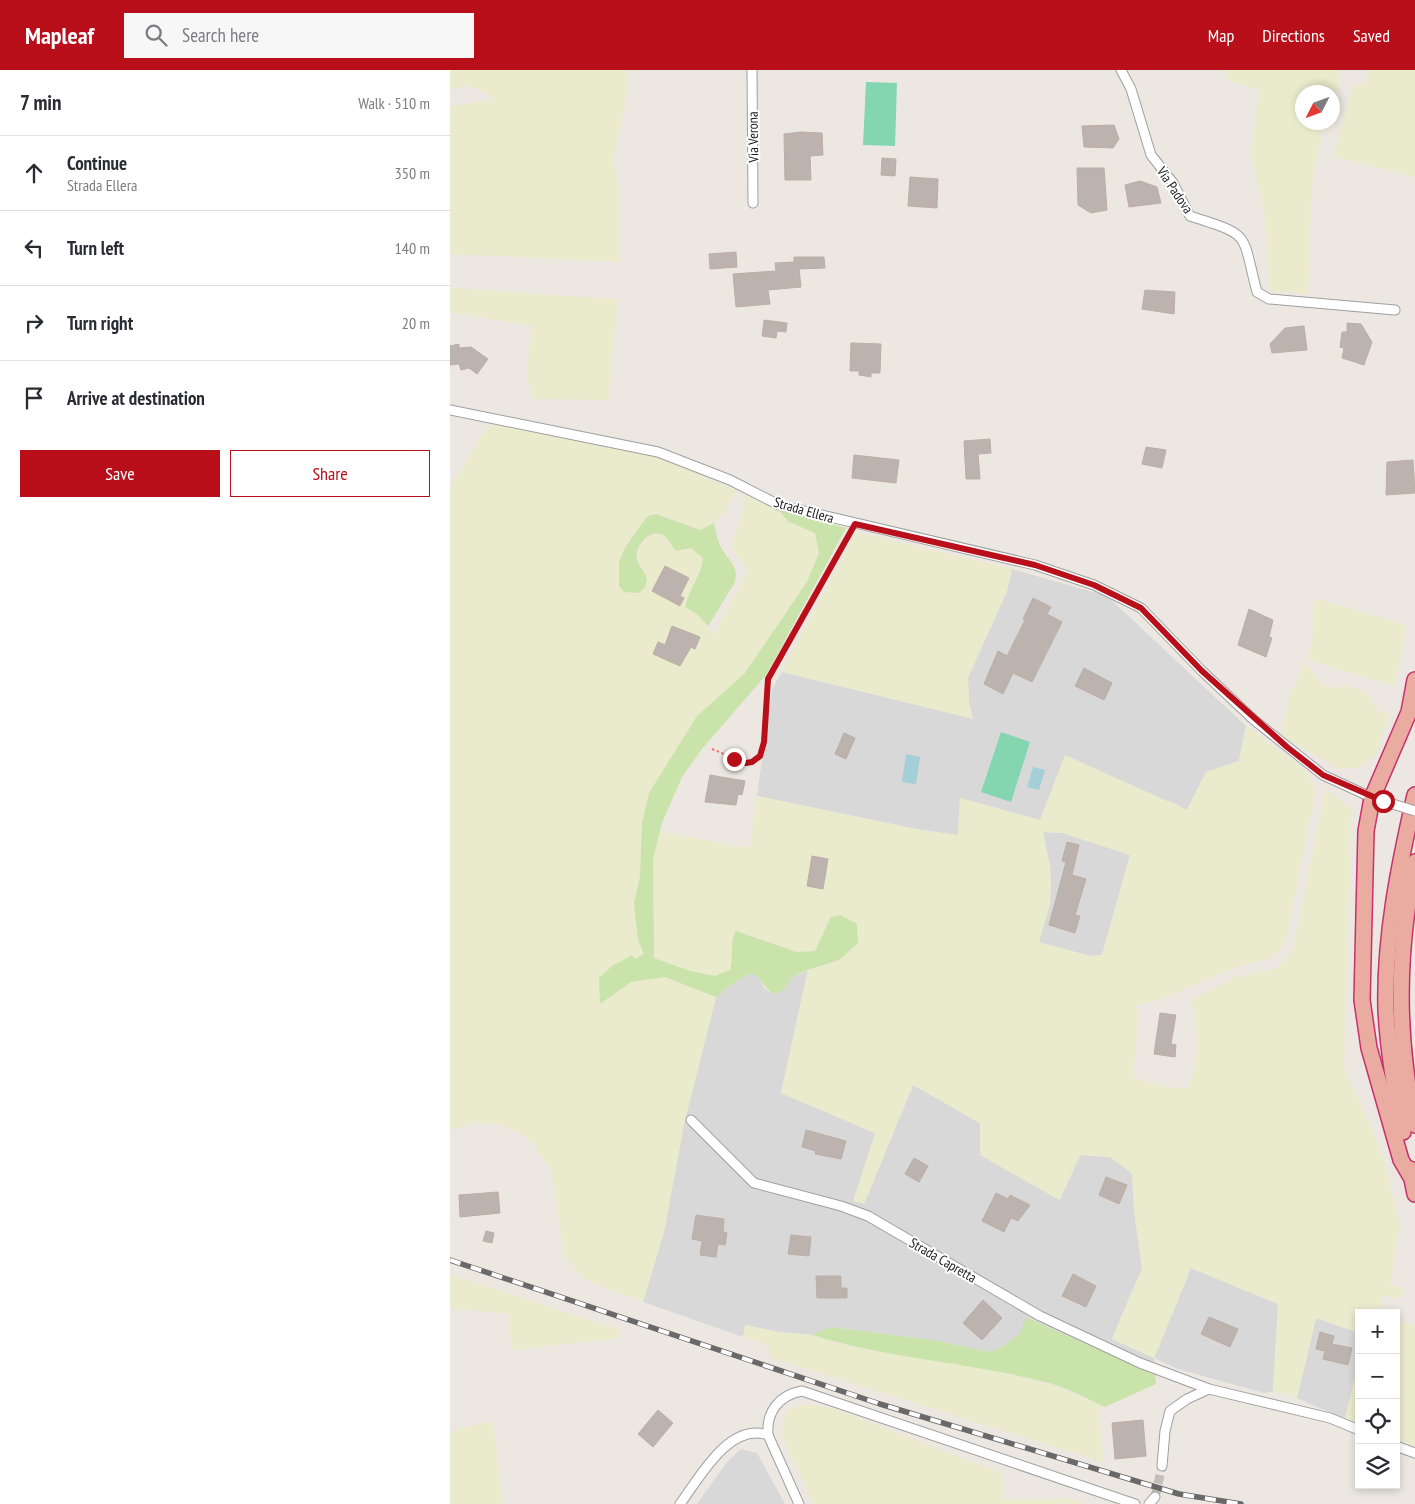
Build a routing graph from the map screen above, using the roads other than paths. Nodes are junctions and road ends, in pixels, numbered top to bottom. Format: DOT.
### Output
graph roads {
  1 [pos="752,70"];
  2 [pos="1121,70"];
  3 [pos="754,203"];
  4 [pos="1395,310"];
  5 [pos="450,410"];
  6 [pos="1415,680"];
  7 [pos="1415,794"];
  8 [pos="1377,799"];
  9 [pos="1415,811"];
  10 [pos="1415,862"];
  11 [pos="691,1120"];
  12 [pos="1415,1125"];
  13 [pos="1411,1177"];
  14 [pos="1415,1194"];
  15 [pos="1209,1389"];
  16 [pos="1355,1428"];
  17 [pos="768,1435"];
  18 [pos="1400,1447"];
  19 [pos="1415,1453"];
  20 [pos="1162,1466"];
  21 [pos="680,1504"];
  22 [pos="799,1504"];
  23 [pos="1135,1504"];
  1 -- 3 [label="street, Via Verona"];
  2 -- 4 [label="street, Via Padova"];
  5 -- 8 [label="street, Strada Ellera"];
  6 -- 8 [label="highway"];
  7 -- 13 [label="highway"];
  8 -- 9 [label="street, Strada Ellera, bridge"];
  8 -- 13 [label="highway"];
  10 -- 12 [label="highway"];
  11 -- 15 [label="street, Strada Capretta"];
  13 -- 14 [label="highway"];
  15 -- 16 [label="street, Strada Capretta"];
  15 -- 20 [label="street"];
  17 -- 21 [label="street"];
  17 -- 22 [label="street"];
  17 -- 23 [label="street"];
  18 -- 19 [label="street"];
}
